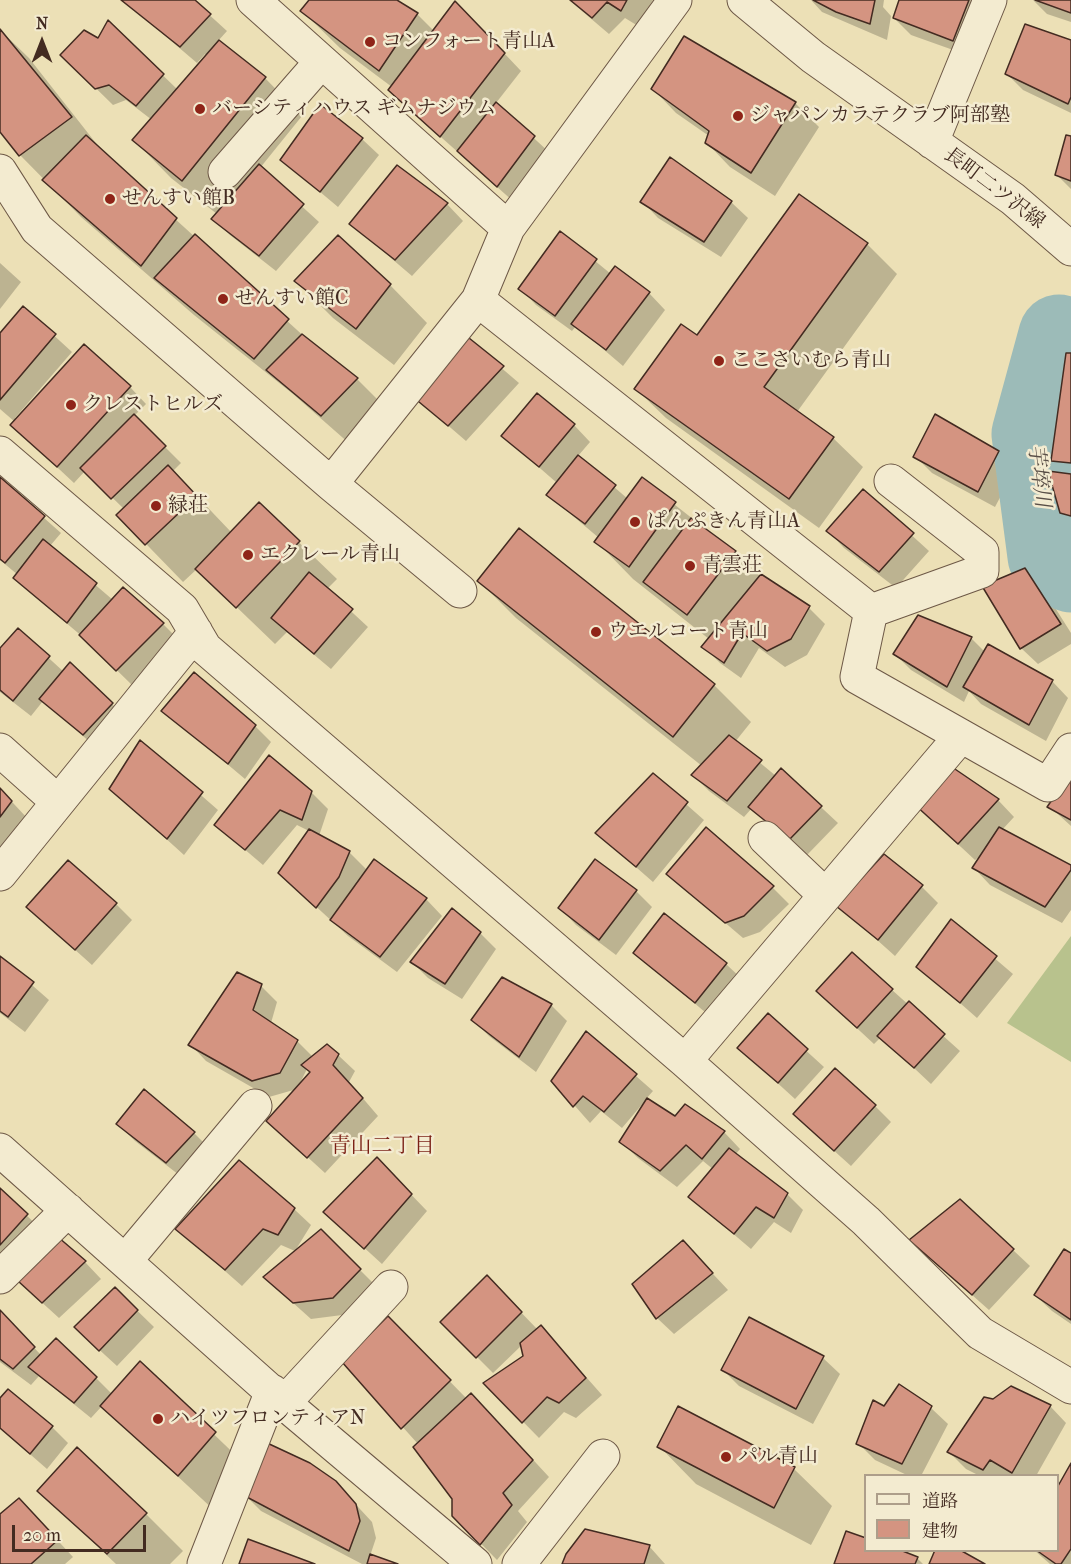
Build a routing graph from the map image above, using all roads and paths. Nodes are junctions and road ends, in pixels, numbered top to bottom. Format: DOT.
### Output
graph roads {
  1 [pos="675,0"];
  2 [pos="990,0"];
  3 [pos="751,2"];
  4 [pos="269,5"];
  5 [pos="321,62"];
  6 [pos="932,142"];
  7 [pos="0,171"];
  8 [pos="225,172"];
  9 [pos="508,228"];
  10 [pos="1071,249"];
  11 [pos="478,300"];
  12 [pos="0,453"];
  13 [pos="891,481"];
  14 [pos="331,484"];
  15 [pos="459,591"];
  16 [pos="871,611"];
  17 [pos="196,632"];
  18 [pos="960,737"];
  19 [pos="0,750"];
  20 [pos="1071,750"];
  21 [pos="58,802"];
  22 [pos="765,838"];
  23 [pos="0,874"];
  24 [pos="825,895"];
  25 [pos="686,1061"];
  26 [pos="255,1106"];
  27 [pos="0,1150"];
  28 [pos="68,1210"];
  29 [pos="126,1260"];
  30 [pos="0,1277"];
  31 [pos="391,1287"];
  32 [pos="1071,1387"];
  33 [pos="278,1397"];
  34 [pos="603,1456"];
  35 [pos="204,1564"];
  36 [pos="475,1564"];
  37 [pos="519,1564"];
  1 -- 9 [label="street"];
  2 -- 6 [label="street"];
  3 -- 6 [label="street, 長町二ツ沢線"];
  4 -- 5 [label="street"];
  5 -- 8 [label="street"];
  5 -- 9 [label="street"];
  6 -- 10 [label="street, 長町二ツ沢線"];
  7 -- 14 [label="street"];
  9 -- 11 [label="street"];
  11 -- 14 [label="street"];
  11 -- 16 [label="street"];
  12 -- 17 [label="street"];
  13 -- 16 [label="street"];
  14 -- 15 [label="street"];
  16 -- 18 [label="street"];
  17 -- 21 [label="street"];
  17 -- 25 [label="street"];
  18 -- 20 [label="street"];
  18 -- 24 [label="street"];
  19 -- 21 [label="street"];
  21 -- 23 [label="street"];
  22 -- 24 [label="street"];
  24 -- 25 [label="street"];
  25 -- 32 [label="street"];
  26 -- 29 [label="street"];
  27 -- 28 [label="street"];
  28 -- 29 [label="street"];
  28 -- 30 [label="street"];
  29 -- 33 [label="street"];
  31 -- 33 [label="street"];
  33 -- 35 [label="street"];
  33 -- 36 [label="street"];
  34 -- 37 [label="street"];
}
